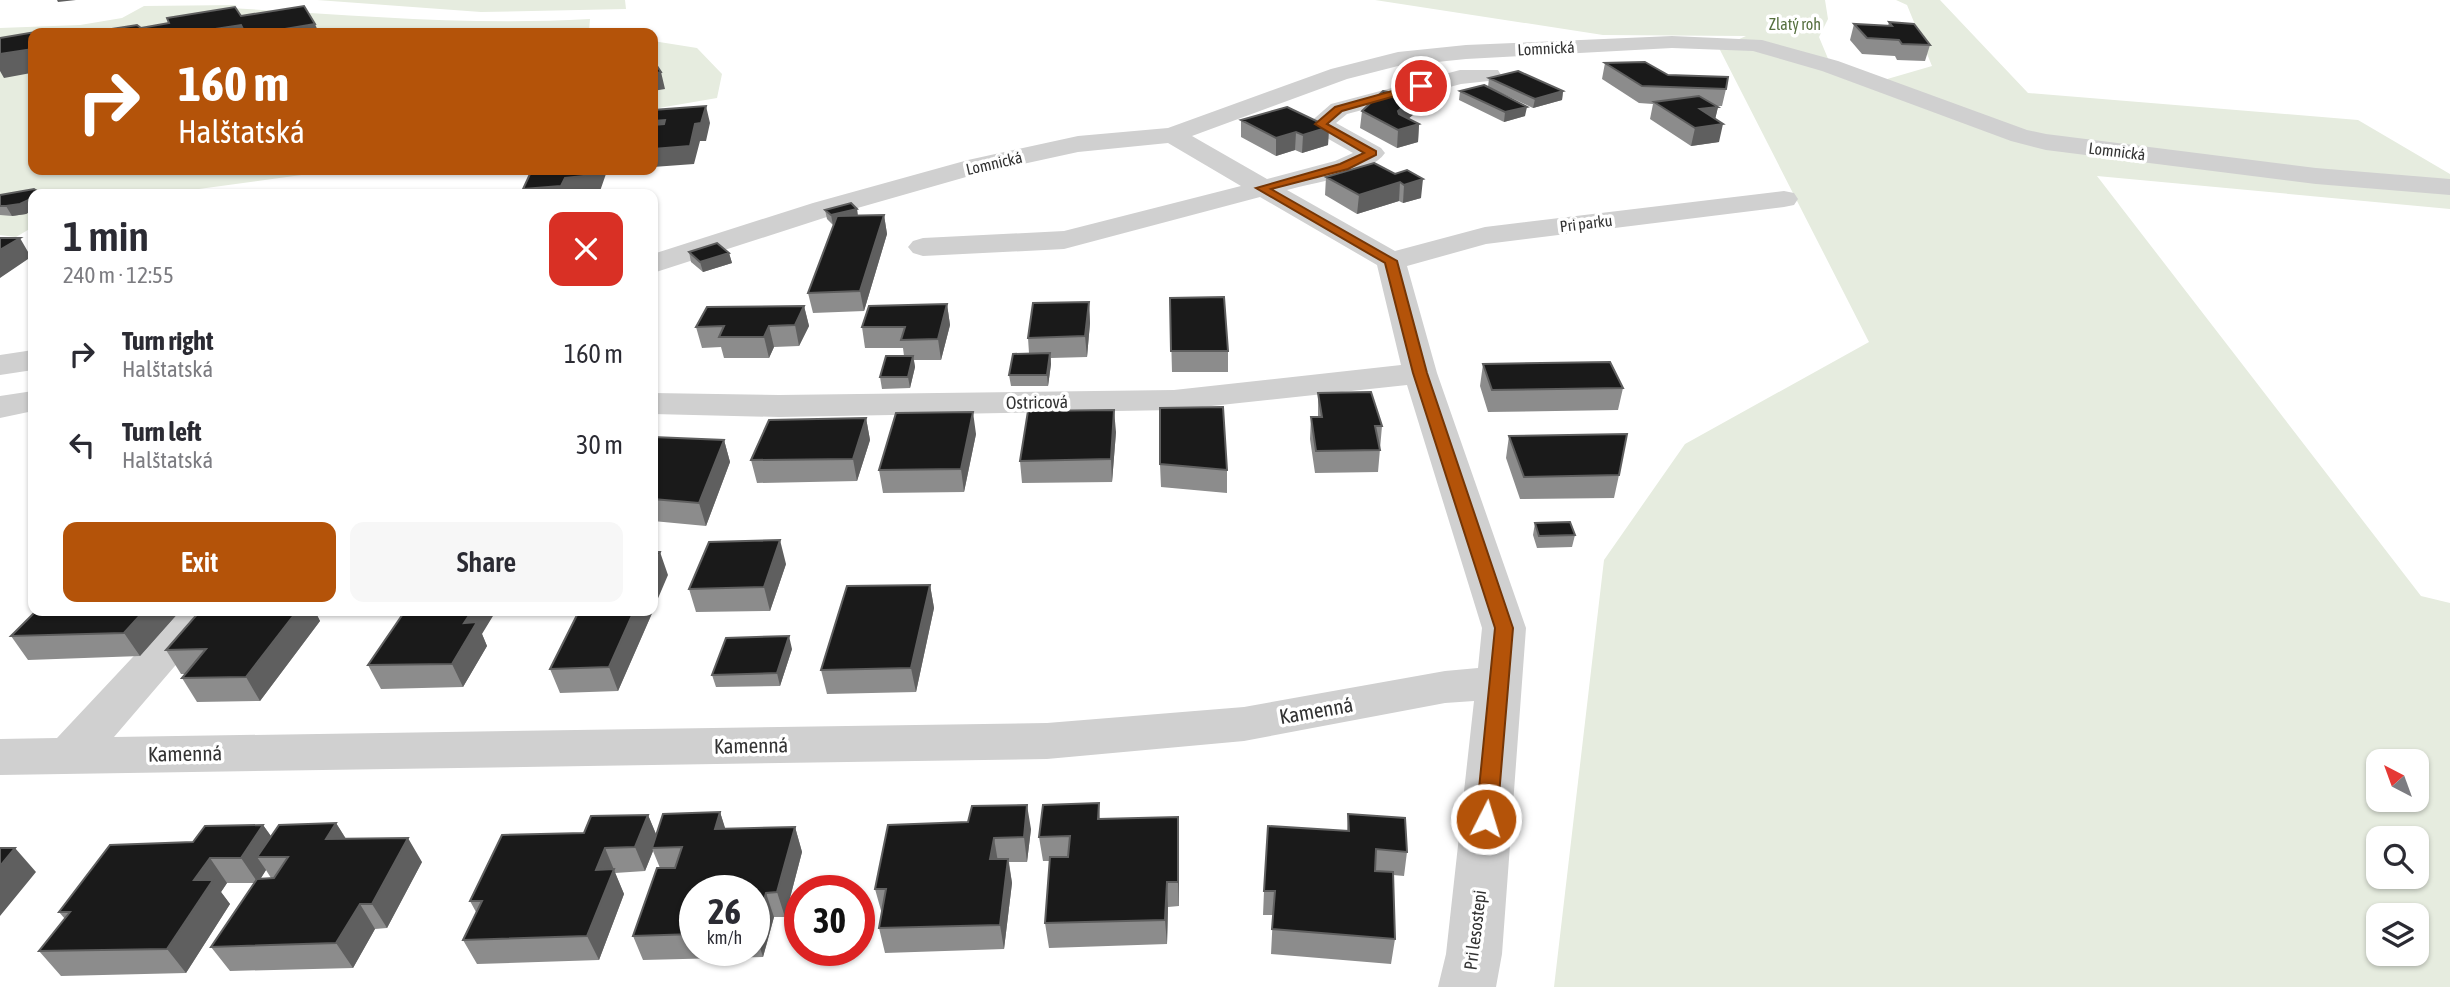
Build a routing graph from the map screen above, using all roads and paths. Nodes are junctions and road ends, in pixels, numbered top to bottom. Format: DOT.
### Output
graph roads {
  1 [pos="1512,74"];
  2 [pos="1172,135"];
  3 [pos="2450,187"];
  4 [pos="1262,188"];
  5 [pos="1784,199"];
  6 [pos="923,247"];
  7 [pos="1391,261"];
  8 [pos="658,262"];
  9 [pos="28,361"];
  10 [pos="0,365"];
  11 [pos="1420,373"];
  12 [pos="28,402"];
  13 [pos="658,404"];
  14 [pos="0,407"];
  15 [pos="196,616"];
  16 [pos="1499,683"];
  17 [pos="71,754"];
  18 [pos="0,757"];
  19 [pos="1467,987"];
  1 -- 4 [label="street"];
  2 -- 3 [label="street, Lomnická"];
  2 -- 4 [label="street"];
  2 -- 8 [label="street, Lomnická"];
  4 -- 6 [label="street"];
  4 -- 7 [label="street"];
  5 -- 7 [label="street, Pri parku"];
  7 -- 11 [label="street, Pri lesostepi"];
  9 -- 10 [label="street"];
  11 -- 13 [label="street, Ostricová"];
  11 -- 16 [label="street, Pri lesostepi"];
  12 -- 14 [label="street"];
  15 -- 17 [label="street"];
  16 -- 17 [label="street, Kamenná"];
  16 -- 19 [label="street, Pri lesostepi"];
  17 -- 18 [label="street, Kamenná"];
}
